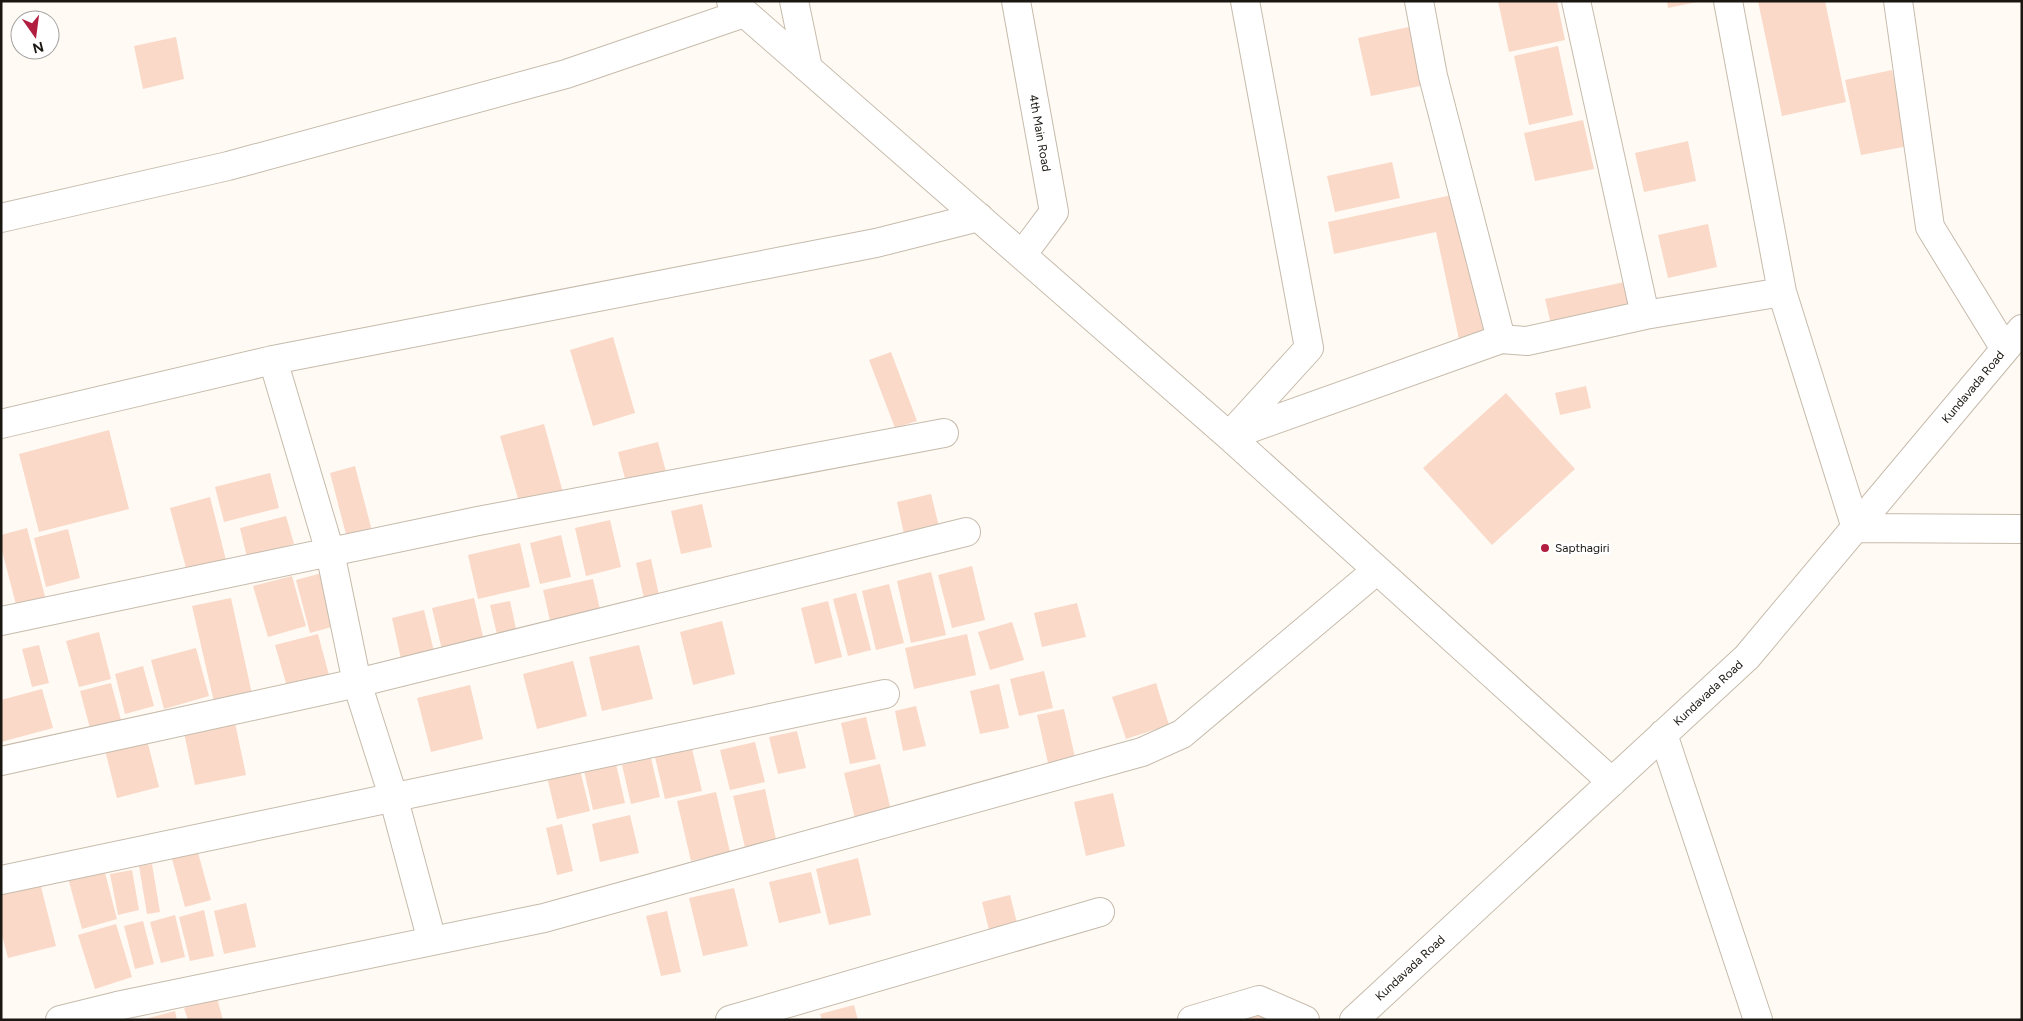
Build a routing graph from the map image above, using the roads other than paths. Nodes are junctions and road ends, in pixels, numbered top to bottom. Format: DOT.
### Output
graph roads {
  1 [pos="794,1"];
  2 [pos="1016,1"];
  3 [pos="1246,1"];
  4 [pos="1419,1"];
  5 [pos="1576,1"];
  6 [pos="1728,1"];
  7 [pos="1898,1"];
  8 [pos="738,7"];
  9 [pos="808,68"];
  10 [pos="979,217"];
  11 [pos="1,218"];
  12 [pos="1022,255"];
  13 [pos="1782,292"];
  14 [pos="1645,315"];
  15 [pos="1501,339"];
  16 [pos="2013,339"];
  17 [pos="273,360"];
  18 [pos="1,424"];
  19 [pos="944,434"];
  20 [pos="1229,436"];
  21 [pos="1856,528"];
  22 [pos="2022,529"];
  23 [pos="966,532"];
  24 [pos="330,552"];
  25 [pos="1378,570"];
  26 [pos="1,621"];
  27 [pos="357,683"];
  28 [pos="885,694"];
  29 [pos="1663,734"];
  30 [pos="1,761"];
  31 [pos="1612,782"];
  32 [pos="393,796"];
  33 [pos="1,880"];
  34 [pos="1100,912"];
  35 [pos="432,941"];
  36 [pos="60,1020"];
  37 [pos="730,1020"];
  38 [pos="1192,1020"];
  39 [pos="1305,1020"];
  40 [pos="1354,1020"];
  41 [pos="1758,1020"];
  1 -- 9 [label="street"];
  2 -- 12 [label="street, 4th Main Road"];
  3 -- 20 [label="street"];
  4 -- 15 [label="street"];
  5 -- 14 [label="street"];
  6 -- 13 [label="street"];
  7 -- 16 [label="street"];
  8 -- 9 [label="street"];
  8 -- 11 [label="street"];
  9 -- 10 [label="street"];
  10 -- 12 [label="street"];
  10 -- 17 [label="street"];
  12 -- 20 [label="street"];
  13 -- 14 [label="street"];
  13 -- 21 [label="street"];
  14 -- 15 [label="street"];
  15 -- 20 [label="street"];
  16 -- 21 [label="street, Kundavada Road"];
  17 -- 18 [label="street"];
  17 -- 24 [label="street"];
  19 -- 24 [label="street"];
  20 -- 25 [label="street"];
  21 -- 22 [label="street"];
  21 -- 29 [label="street, Kundavada Road"];
  23 -- 27 [label="street"];
  24 -- 26 [label="street"];
  24 -- 27 [label="street"];
  25 -- 31 [label="street"];
  25 -- 35 [label="street"];
  27 -- 30 [label="street"];
  27 -- 32 [label="street"];
  28 -- 32 [label="street"];
  29 -- 31 [label="street, Kundavada Road"];
  29 -- 41 [label="street"];
  31 -- 40 [label="street, Kundavada Road"];
  32 -- 33 [label="street"];
  32 -- 35 [label="street"];
  34 -- 37 [label="street"];
  35 -- 36 [label="street"];
  38 -- 39 [label="street"];
}
